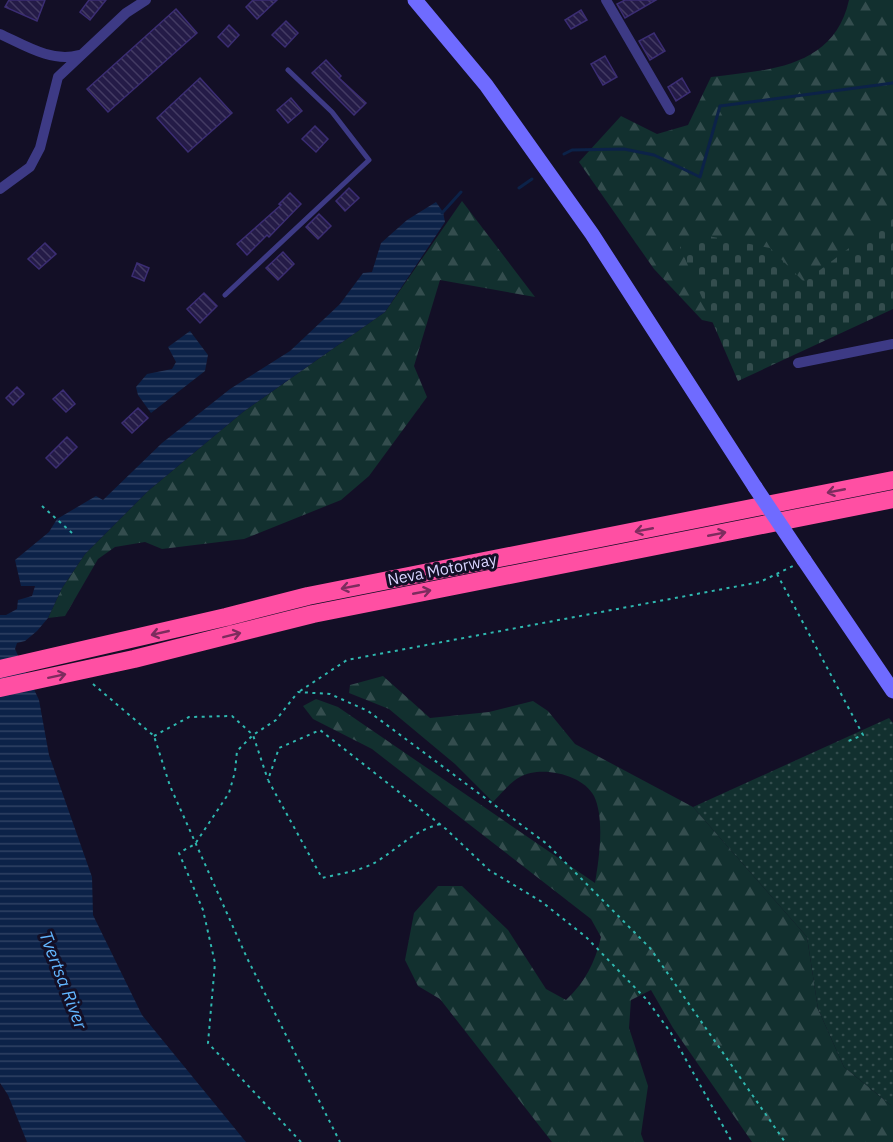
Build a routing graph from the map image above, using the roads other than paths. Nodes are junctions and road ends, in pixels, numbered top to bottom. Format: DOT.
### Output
graph roads {
  1 [pos="146,0"];
  2 [pos="415,0"];
  3 [pos="606,0"];
  4 [pos="0,34"];
  5 [pos="80,55"];
  6 [pos="288,70"];
  7 [pos="670,110"];
  8 [pos="0,189"];
  9 [pos="225,295"];
  10 [pos="893,344"];
  11 [pos="798,363"];
  12 [pos="893,480"];
  13 [pos="893,499"];
  14 [pos="0,669"];
  15 [pos="0,688"];
  16 [pos="893,691"];
  1 -- 5 [label="street"];
  2 -- 16 [label="main road, bridge"];
  3 -- 7 [label="street"];
  4 -- 5 [label="street"];
  5 -- 8 [label="street"];
  6 -- 9 [label="lane"];
  10 -- 11 [label="street"];
  12 -- 14 [label="highway, Neva Motorway, one-way"];
  15 -- 13 [label="highway, Neva Motorway, one-way"];
}
